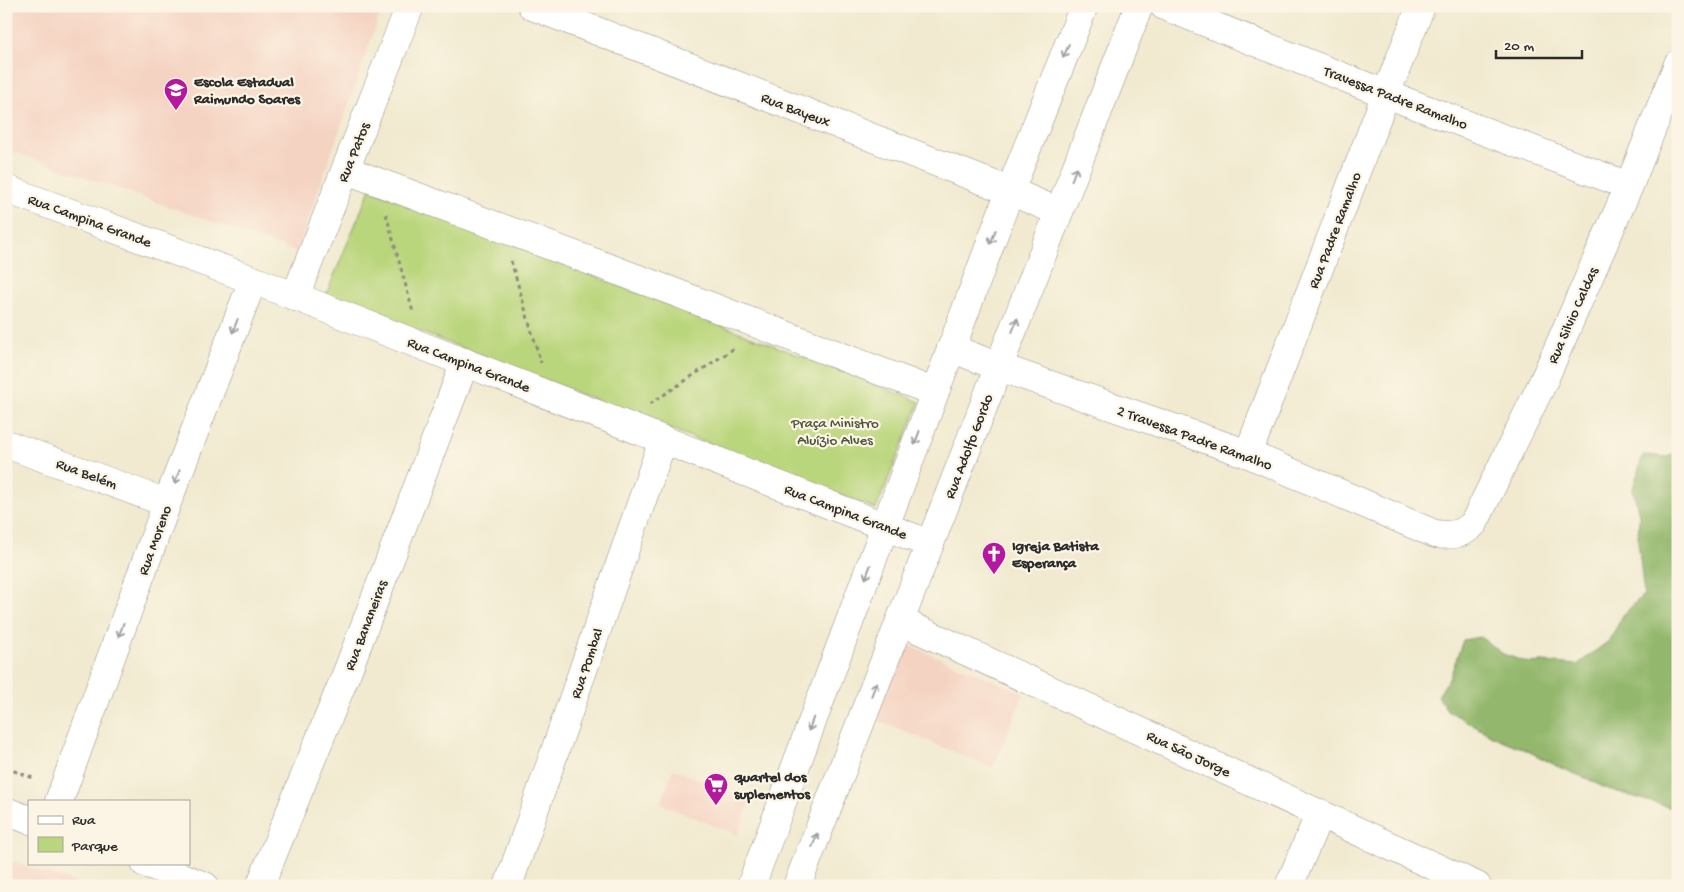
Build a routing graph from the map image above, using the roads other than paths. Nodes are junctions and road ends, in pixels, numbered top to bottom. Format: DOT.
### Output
graph roads {
  1 [pos="410,6"];
  2 [pos="532,6"];
  3 [pos="1084,6"];
  4 [pos="1139,6"];
  5 [pos="1164,6"];
  6 [pos="1421,6"];
  7 [pos="1678,64"];
  8 [pos="1386,94"];
  9 [pos="346,170"];
  10 [pos="1629,186"];
  11 [pos="6,189"];
  12 [pos="1010,191"];
  13 [pos="1059,212"];
  14 [pos="253,280"];
  15 [pos="295,297"];
  16 [pos="951,348"];
  17 [pos="465,362"];
  18 [pos="999,367"];
  19 [pos="934,392"];
  20 [pos="663,440"];
  21 [pos="6,444"];
  22 [pos="1248,454"];
  23 [pos="167,502"];
  24 [pos="885,526"];
  25 [pos="1435,534"];
  26 [pos="930,544"];
  27 [pos="900,621"];
  28 [pos="59,800"];
  29 [pos="6,811"];
  30 [pos="1320,813"];
  31 [pos="28,820"];
  32 [pos="148,864"];
  33 [pos="205,886"];
  34 [pos="260,886"];
  35 [pos="508,886"];
  36 [pos="751,886"];
  37 [pos="797,886"];
  38 [pos="1290,886"];
  39 [pos="1477,886"];
  1 -- 9 [label="street, Rua Patos"];
  2 -- 12 [label="street, Rua Bayeux"];
  3 -- 12 [label="street, one-way"];
  13 -- 4 [label="street, Rua Adolfo Gordo, one-way"];
  5 -- 8 [label="street, Travessa Padre Ramalho"];
  6 -- 8 [label="street, Rua Padre Ramalho"];
  7 -- 10 [label="street, Rua Silvio Caldas"];
  8 -- 10 [label="street, Travessa Padre Ramalho"];
  8 -- 22 [label="street, Rua Padre Ramalho"];
  9 -- 15 [label="street, Rua Patos"];
  9 -- 19 [label="street"];
  10 -- 25 [label="street, Rua Silvio Caldas"];
  11 -- 14 [label="street, Rua Campina Grande"];
  12 -- 13 [label="street, Rua Bayeux"];
  12 -- 16 [label="street, one-way"];
  18 -- 13 [label="street, Rua Adolfo Gordo, one-way"];
  14 -- 15 [label="street, Rua Campina Grande"];
  14 -- 23 [label="street, Rua Moreno, one-way"];
  15 -- 17 [label="street, Rua Campina Grande"];
  16 -- 18 [label="street, 2 Travessa Padre Ramalho"];
  16 -- 19 [label="street"];
  17 -- 20 [label="street, Rua Campina Grande"];
  17 -- 34 [label="street, Rua Bananeiras"];
  18 -- 22 [label="street, 2 Travessa Padre Ramalho"];
  18 -- 26 [label="street, Rua Adolfo Gordo"];
  19 -- 24 [label="street, one-way"];
  20 -- 24 [label="street, Rua Campina Grande"];
  20 -- 35 [label="street, Rua Pombal"];
  21 -- 23 [label="street, Rua Belém"];
  22 -- 25 [label="street, 2 Travessa Padre Ramalho"];
  23 -- 28 [label="street, Rua Moreno, one-way"];
  24 -- 26 [label="street, Rua Campina Grande"];
  24 -- 36 [label="street, one-way"];
  26 -- 27 [label="street, Rua Adolfo Gordo"];
  27 -- 30 [label="street, Rua São Jorge"];
  37 -- 27 [label="street, Rua Adolfo Gordo, one-way"];
  29 -- 31 [label="street"];
  30 -- 38 [label="street"];
  30 -- 39 [label="street, Rua São Jorge"];
  32 -- 33 [label="street"];
}
